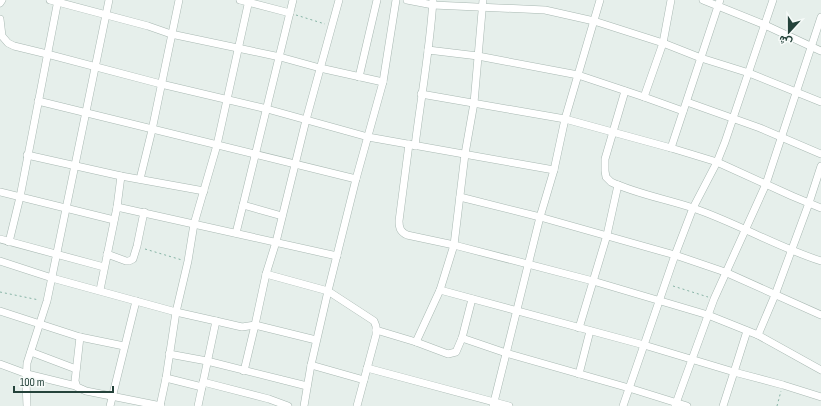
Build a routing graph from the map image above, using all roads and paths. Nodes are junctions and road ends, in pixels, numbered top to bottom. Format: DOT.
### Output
graph roads {
  1 [pos="2,0"];
  2 [pos="50,0"];
  3 [pos="109,0"];
  4 [pos="179,0"];
  5 [pos="240,0"];
  6 [pos="293,0"];
  7 [pos="339,0"];
  8 [pos="377,0"];
  9 [pos="396,0"];
  10 [pos="407,0"];
  11 [pos="600,0"];
  12 [pos="671,0"];
  13 [pos="703,0"];
  14 [pos="773,0"];
  15 [pos="58,1"];
  16 [pos="249,1"];
  17 [pos="433,2"];
  18 [pos="0,3"];
  19 [pos="719,3"];
  20 [pos="482,4"];
  21 [pos="290,13"];
  22 [pos="106,16"];
  23 [pos="821,17"];
  24 [pos="0,19"];
  25 [pos="594,21"];
  26 [pos="765,25"];
  27 [pos="332,26"];
  28 [pos="171,34"];
  29 [pos="663,43"];
  30 [pos="237,47"];
  31 [pos="812,47"];
  32 [pos="428,50"];
  33 [pos="821,51"];
  34 [pos="47,54"];
  35 [pos="478,56"];
  36 [pos="280,57"];
  37 [pos="701,58"];
  38 [pos="96,67"];
  39 [pos="320,68"];
  40 [pos="749,72"];
  41 [pos="578,75"];
  42 [pos="358,77"];
  43 [pos="383,82"];
  44 [pos="161,84"];
  45 [pos="625,91"];
  46 [pos="796,92"];
  47 [pos="421,94"];
  48 [pos="644,97"];
  49 [pos="226,99"];
  50 [pos="38,101"];
  51 [pos="687,102"];
  52 [pos="821,102"];
  53 [pos="474,103"];
  54 [pos="266,109"];
  55 [pos="683,112"];
  56 [pos="86,114"];
  57 [pos="733,119"];
  58 [pos="306,120"];
  59 [pos="565,120"];
  60 [pos="152,130"];
  61 [pos="613,132"];
  62 [pos="368,137"];
  63 [pos="780,138"];
  64 [pos="217,145"];
  65 [pos="412,145"];
  66 [pos="672,148"];
  67 [pos="256,154"];
  68 [pos="465,154"];
  69 [pos="821,154"];
  70 [pos="27,155"];
  71 [pos="716,162"];
  72 [pos="295,164"];
  73 [pos="74,166"];
  74 [pos="821,166"];
  75 [pos="554,170"];
  76 [pos="121,176"];
  77 [pos="140,179"];
  78 [pos="356,179"];
  79 [pos="766,184"];
  80 [pos="618,185"];
  81 [pos="204,191"];
  82 [pos="0,192"];
  83 [pos="20,197"];
  84 [pos="460,197"];
  85 [pos="809,203"];
  86 [pos="243,205"];
  87 [pos="66,207"];
  88 [pos="117,207"];
  89 [pos="693,208"];
  90 [pos="821,208"];
  91 [pos="144,212"];
  92 [pos="282,216"];
  93 [pos="540,216"];
  94 [pos="114,220"];
  95 [pos="194,224"];
  96 [pos="746,229"];
  97 [pos="236,233"];
  98 [pos="607,235"];
  99 [pos="0,239"];
  100 [pos="9,242"];
  101 [pos="276,242"];
  102 [pos="454,245"];
  103 [pos="137,246"];
  104 [pos="791,251"];
  105 [pos="56,254"];
  106 [pos="107,254"];
  107 [pos="675,255"];
  108 [pos="337,256"];
  109 [pos="0,261"];
  110 [pos="188,261"];
  111 [pos="821,261"];
  112 [pos="528,264"];
  113 [pos="104,267"];
  114 [pos="725,272"];
  115 [pos="266,274"];
  116 [pos="52,278"];
  117 [pos="593,281"];
  118 [pos="665,283"];
  119 [pos="100,290"];
  120 [pos="440,290"];
  121 [pos="328,291"];
  122 [pos="0,292"];
  123 [pos="775,296"];
  124 [pos="472,299"];
  125 [pos="714,299"];
  126 [pos="660,300"];
  127 [pos="47,301"];
  128 [pos="136,301"];
  129 [pos="517,310"];
  130 [pos="0,311"];
  131 [pos="176,312"];
  132 [pos="820,313"];
  133 [pos="708,315"];
  134 [pos="216,321"];
  135 [pos="40,325"];
  136 [pos="255,325"];
  137 [pos="579,328"];
  138 [pos="376,330"];
  139 [pos="590,331"];
  140 [pos="747,331"];
  141 [pos="758,335"];
  142 [pos="80,337"];
  143 [pos="462,338"];
  144 [pos="316,340"];
  145 [pos="416,342"];
  146 [pos="644,345"];
  147 [pos="124,346"];
  148 [pos="31,352"];
  149 [pos="506,353"];
  150 [pos="169,354"];
  151 [pos="692,359"];
  152 [pos="207,361"];
  153 [pos="0,364"];
  154 [pos="311,365"];
  155 [pos="367,368"];
  156 [pos="76,369"];
  157 [pos="821,370"];
  158 [pos="244,371"];
  159 [pos="734,372"];
  160 [pos="27,374"];
  161 [pos="578,374"];
  162 [pos="166,378"];
  163 [pos="364,380"];
  164 [pos="202,384"];
  165 [pos="783,385"];
  166 [pos="76,386"];
  167 [pos="307,386"];
  168 [pos="629,388"];
  169 [pos="113,397"];
  170 [pos="821,397"];
  171 [pos="493,404"];
  172 [pos="675,404"];
  173 [pos="27,406"];
  174 [pos="110,406"];
  175 [pos="160,406"];
  176 [pos="198,406"];
  177 [pos="288,406"];
  178 [pos="304,406"];
  179 [pos="357,406"];
  180 [pos="509,406"];
  181 [pos="623,406"];
  182 [pos="687,406"];
  183 [pos="723,406"];
  184 [pos="777,406"];
  1 -- 18 [label="street"];
  2 -- 15 [label="street"];
  3 -- 22 [label="street"];
  4 -- 28 [label="street"];
  5 -- 16 [label="street"];
  6 -- 21 [label="street"];
  7 -- 27 [label="street"];
  8 -- 42 [label="street"];
  9 -- 43 [label="street"];
  10 -- 17 [label="street"];
  11 -- 25 [label="street"];
  12 -- 29 [label="street"];
  13 -- 19 [label="street"];
  14 -- 26 [label="street"];
  15 -- 22 [label="street"];
  15 -- 34 [label="street"];
  16 -- 21 [label="street"];
  16 -- 30 [label="street"];
  17 -- 20 [label="street"];
  17 -- 32 [label="street"];
  19 -- 26 [label="street"];
  19 -- 37 [label="street"];
  20 -- 25 [label="street"];
  20 -- 35 [label="street"];
  21 -- 27 [label="path"];
  21 -- 36 [label="street"];
  22 -- 28 [label="street"];
  22 -- 38 [label="street"];
  23 -- 31 [label="street"];
  24 -- 34 [label="street"];
  25 -- 29 [label="street"];
  25 -- 41 [label="street"];
  26 -- 31 [label="street"];
  26 -- 40 [label="street"];
  27 -- 39 [label="street"];
  28 -- 30 [label="street"];
  28 -- 44 [label="street"];
  29 -- 37 [label="street"];
  29 -- 48 [label="street"];
  30 -- 36 [label="street"];
  30 -- 49 [label="street"];
  31 -- 33 [label="street"];
  31 -- 46 [label="street"];
  32 -- 35 [label="street"];
  32 -- 47 [label="street"];
  34 -- 38 [label="street"];
  34 -- 50 [label="street"];
  35 -- 41 [label="street"];
  35 -- 53 [label="street"];
  36 -- 39 [label="street"];
  36 -- 54 [label="street"];
  37 -- 40 [label="street"];
  37 -- 51 [label="street"];
  38 -- 44 [label="street"];
  38 -- 56 [label="street"];
  39 -- 42 [label="street"];
  39 -- 58 [label="street"];
  40 -- 46 [label="street"];
  40 -- 57 [label="street"];
  41 -- 45 [label="street"];
  41 -- 59 [label="street"];
  42 -- 43 [label="street"];
  43 -- 62 [label="street"];
  44 -- 49 [label="street"];
  44 -- 60 [label="street"];
  45 -- 48 [label="street"];
  45 -- 61 [label="street"];
  46 -- 52 [label="street"];
  46 -- 63 [label="street"];
  47 -- 53 [label="street"];
  47 -- 65 [label="street"];
  48 -- 55 [label="street"];
  49 -- 54 [label="street"];
  49 -- 64 [label="street"];
  50 -- 56 [label="street"];
  50 -- 70 [label="street"];
  51 -- 55 [label="street"];
  51 -- 57 [label="street"];
  53 -- 59 [label="street"];
  53 -- 68 [label="street"];
  54 -- 58 [label="street"];
  54 -- 67 [label="street"];
  55 -- 66 [label="street"];
  56 -- 60 [label="street"];
  56 -- 73 [label="street"];
  57 -- 63 [label="street"];
  57 -- 71 [label="street"];
  58 -- 62 [label="street"];
  58 -- 72 [label="street"];
  59 -- 61 [label="street"];
  59 -- 75 [label="street"];
  60 -- 64 [label="street"];
  60 -- 77 [label="street"];
  61 -- 66 [label="street"];
  61 -- 80 [label="street"];
  62 -- 65 [label="street"];
  62 -- 78 [label="street"];
  63 -- 69 [label="street"];
  63 -- 79 [label="street"];
  64 -- 67 [label="street"];
  64 -- 81 [label="street"];
  65 -- 68 [label="street"];
  65 -- 102 [label="street"];
  66 -- 71 [label="street"];
  67 -- 72 [label="street"];
  67 -- 86 [label="street"];
  68 -- 75 [label="street"];
  68 -- 84 [label="street"];
  70 -- 73 [label="street"];
  70 -- 83 [label="street"];
  71 -- 79 [label="street"];
  71 -- 89 [label="street"];
  72 -- 78 [label="street"];
  72 -- 92 [label="street"];
  73 -- 76 [label="street"];
  73 -- 87 [label="street"];
  74 -- 85 [label="street"];
  75 -- 93 [label="street"];
  76 -- 77 [label="street"];
  76 -- 88 [label="street"];
  77 -- 81 [label="street"];
  78 -- 108 [label="street"];
  79 -- 85 [label="street"];
  79 -- 96 [label="street"];
  80 -- 89 [label="street"];
  80 -- 98 [label="street"];
  81 -- 95 [label="street"];
  82 -- 83 [label="street"];
  83 -- 87 [label="street"];
  83 -- 100 [label="street"];
  84 -- 93 [label="street"];
  84 -- 102 [label="street"];
  85 -- 90 [label="street"];
  85 -- 104 [label="street"];
  86 -- 92 [label="street"];
  86 -- 97 [label="street"];
  87 -- 94 [label="street"];
  87 -- 105 [label="street"];
  88 -- 91 [label="street"];
  88 -- 94 [label="street"];
  89 -- 96 [label="street"];
  89 -- 107 [label="street"];
  91 -- 95 [label="street"];
  91 -- 103 [label="street"];
  92 -- 101 [label="street"];
  93 -- 98 [label="street"];
  93 -- 112 [label="street"];
  94 -- 106 [label="street"];
  95 -- 97 [label="street"];
  95 -- 110 [label="street"];
  96 -- 104 [label="street"];
  96 -- 114 [label="street"];
  97 -- 101 [label="street"];
  98 -- 107 [label="street"];
  98 -- 117 [label="street"];
  99 -- 100 [label="street"];
  100 -- 105 [label="street"];
  101 -- 108 [label="street"];
  101 -- 115 [label="street"];
  102 -- 112 [label="street"];
  102 -- 120 [label="street"];
  103 -- 106 [label="street"];
  103 -- 110 [label="path"];
  104 -- 111 [label="street"];
  104 -- 123 [label="street"];
  105 -- 113 [label="street"];
  105 -- 116 [label="street"];
  106 -- 113 [label="street"];
  107 -- 114 [label="street"];
  107 -- 118 [label="street"];
  108 -- 121 [label="street"];
  109 -- 116 [label="street"];
  110 -- 131 [label="street"];
  112 -- 117 [label="street"];
  112 -- 129 [label="street"];
  113 -- 119 [label="street"];
  114 -- 123 [label="street"];
  114 -- 125 [label="street"];
  115 -- 121 [label="street"];
  115 -- 136 [label="street"];
  116 -- 119 [label="street"];
  116 -- 127 [label="street"];
  117 -- 126 [label="street"];
  117 -- 137 [label="street"];
  118 -- 125 [label="path"];
  118 -- 126 [label="street"];
  119 -- 128 [label="street"];
  120 -- 124 [label="street"];
  120 -- 145 [label="street"];
  121 -- 138 [label="street"];
  121 -- 144 [label="street"];
  122 -- 127 [label="path"];
  123 -- 132 [label="street"];
  123 -- 141 [label="street"];
  124 -- 129 [label="street"];
  124 -- 143 [label="street"];
  125 -- 133 [label="street"];
  126 -- 133 [label="street"];
  126 -- 146 [label="street"];
  127 -- 135 [label="street"];
  128 -- 131 [label="street"];
  128 -- 147 [label="street"];
  129 -- 137 [label="street"];
  129 -- 149 [label="street"];
  130 -- 135 [label="street"];
  131 -- 134 [label="street"];
  131 -- 150 [label="street"];
  133 -- 140 [label="street"];
  133 -- 151 [label="street"];
  134 -- 136 [label="street"];
  134 -- 152 [label="street"];
  135 -- 142 [label="street"];
  135 -- 148 [label="street"];
  136 -- 144 [label="street"];
  136 -- 158 [label="street"];
  137 -- 139 [label="street"];
  138 -- 145 [label="street"];
  138 -- 155 [label="street"];
  139 -- 146 [label="street"];
  139 -- 161 [label="street"];
  140 -- 141 [label="street"];
  140 -- 159 [label="street"];
  141 -- 157 [label="street"];
  142 -- 147 [label="street"];
  142 -- 156 [label="street"];
  143 -- 145 [label="street"];
  143 -- 149 [label="street"];
  144 -- 154 [label="street"];
  146 -- 151 [label="street"];
  146 -- 168 [label="street"];
  147 -- 169 [label="street"];
  148 -- 156 [label="street"];
  148 -- 160 [label="street"];
  149 -- 161 [label="street"];
  149 -- 171 [label="street"];
  150 -- 152 [label="street"];
  150 -- 162 [label="street"];
  151 -- 159 [label="street"];
  151 -- 172 [label="street"];
  152 -- 158 [label="street"];
  152 -- 164 [label="street"];
  153 -- 160 [label="street"];
  154 -- 163 [label="street"];
  154 -- 167 [label="street"];
  155 -- 163 [label="street"];
  155 -- 171 [label="street"];
  156 -- 166 [label="street"];
  158 -- 167 [label="street"];
  159 -- 165 [label="street"];
  159 -- 183 [label="street"];
  160 -- 166 [label="street"];
  160 -- 173 [label="street"];
  161 -- 168 [label="street"];
  162 -- 164 [label="street"];
  162 -- 175 [label="street"];
  163 -- 179 [label="street"];
  164 -- 176 [label="street"];
  164 -- 177 [label="street"];
  165 -- 170 [label="street"];
  165 -- 184 [label="path"];
  166 -- 169 [label="street"];
  167 -- 178 [label="street"];
  168 -- 172 [label="street"];
  168 -- 181 [label="street"];
  169 -- 174 [label="street"];
  169 -- 175 [label="street"];
  171 -- 180 [label="street"];
  172 -- 182 [label="street"];
}
